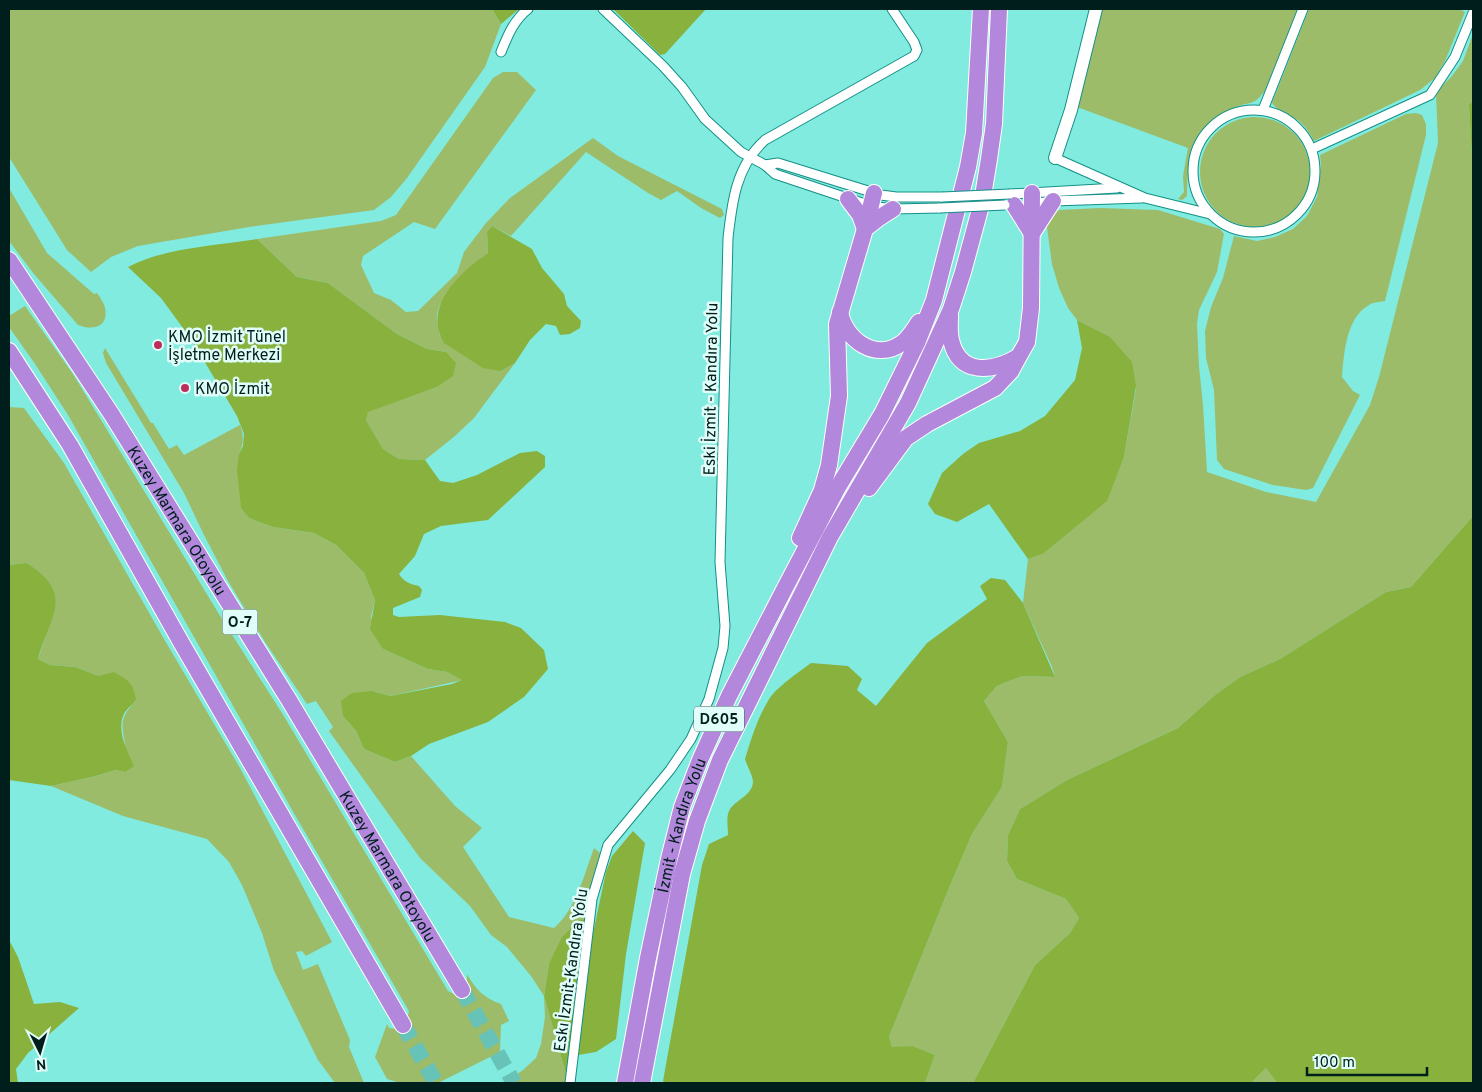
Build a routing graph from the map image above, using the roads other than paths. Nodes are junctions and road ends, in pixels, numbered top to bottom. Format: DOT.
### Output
graph roads {
  1 [pos="528,9"];
  2 [pos="603,9"];
  3 [pos="892,9"];
  4 [pos="981,9"];
  5 [pos="999,9"];
  6 [pos="1096,9"];
  7 [pos="1303,9"];
  8 [pos="1473,13"];
  9 [pos="501,52"];
  10 [pos="1263,110"];
  11 [pos="1312,149"];
  12 [pos="750,156"];
  13 [pos="1054,158"];
  14 [pos="765,165"];
  15 [pos="1120,188"];
  16 [pos="848,198"];
  17 [pos="1032,198"];
  18 [pos="1145,198"];
  19 [pos="873,199"];
  20 [pos="1009,201"];
  21 [pos="1053,201"];
  22 [pos="893,209"];
  23 [pos="1210,214"];
  24 [pos="865,229"];
  25 [pos="1032,234"];
  26 [pos="9,260"];
  27 [pos="934,300"];
  28 [pos="951,309"];
  29 [pos="840,310"];
  30 [pos="9,351"];
  31 [pos="1019,356"];
  32 [pos="830,537"];
  33 [pos="786,586"];
  34 [pos="636,813"];
  35 [pos="462,990"];
  36 [pos="403,1025"];
  37 [pos="570,1083"];
  38 [pos="625,1083"];
  39 [pos="642,1083"];
  1 -- 9 [label="street"];
  2 -- 12 [label="street"];
  3 -- 12 [label="street, Eski İzmit - Kandıra Yolu"];
  4 -- 27 [label="highway"];
  5 -- 28 [label="highway"];
  6 -- 13 [label="street"];
  7 -- 10 [label="street"];
  8 -- 11 [label="street"];
  10 -- 11 [label="street"];
  10 -- 23 [label="street"];
  11 -- 23 [label="street"];
  12 -- 14 [label="street"];
  12 -- 34 [label="street, Eski İzmit - Kandıra Yolu"];
  13 -- 15 [label="street"];
  14 -- 16 [label="street"];
  14 -- 19 [label="street"];
  15 -- 17 [label="street"];
  15 -- 18 [label="street"];
  16 -- 19 [label="street"];
  16 -- 24 [label="highway"];
  17 -- 20 [label="street"];
  17 -- 21 [label="street"];
  17 -- 25 [label="highway"];
  18 -- 21 [label="street"];
  18 -- 23 [label="street"];
  19 -- 20 [label="street, bridge"];
  19 -- 22 [label="street"];
  19 -- 24 [label="highway"];
  20 -- 22 [label="street, bridge"];
  20 -- 25 [label="highway"];
  21 -- 25 [label="highway"];
  22 -- 24 [label="highway"];
  24 -- 29 [label="highway"];
  25 -- 31 [label="highway"];
  26 -- 35 [label="highway, Kuzey Marmara Otoyolu / O-7"];
  27 -- 29 [label="highway"];
  27 -- 33 [label="highway"];
  28 -- 31 [label="highway"];
  28 -- 32 [label="highway"];
  29 -- 33 [label="highway"];
  30 -- 36 [label="highway"];
  31 -- 32 [label="highway"];
  32 -- 39 [label="highway"];
  33 -- 38 [label="highway, İzmit - Kandıra Yolu / D605"];
  34 -- 37 [label="street, Eskı İzmit-Kandıra Yolu"];
}
